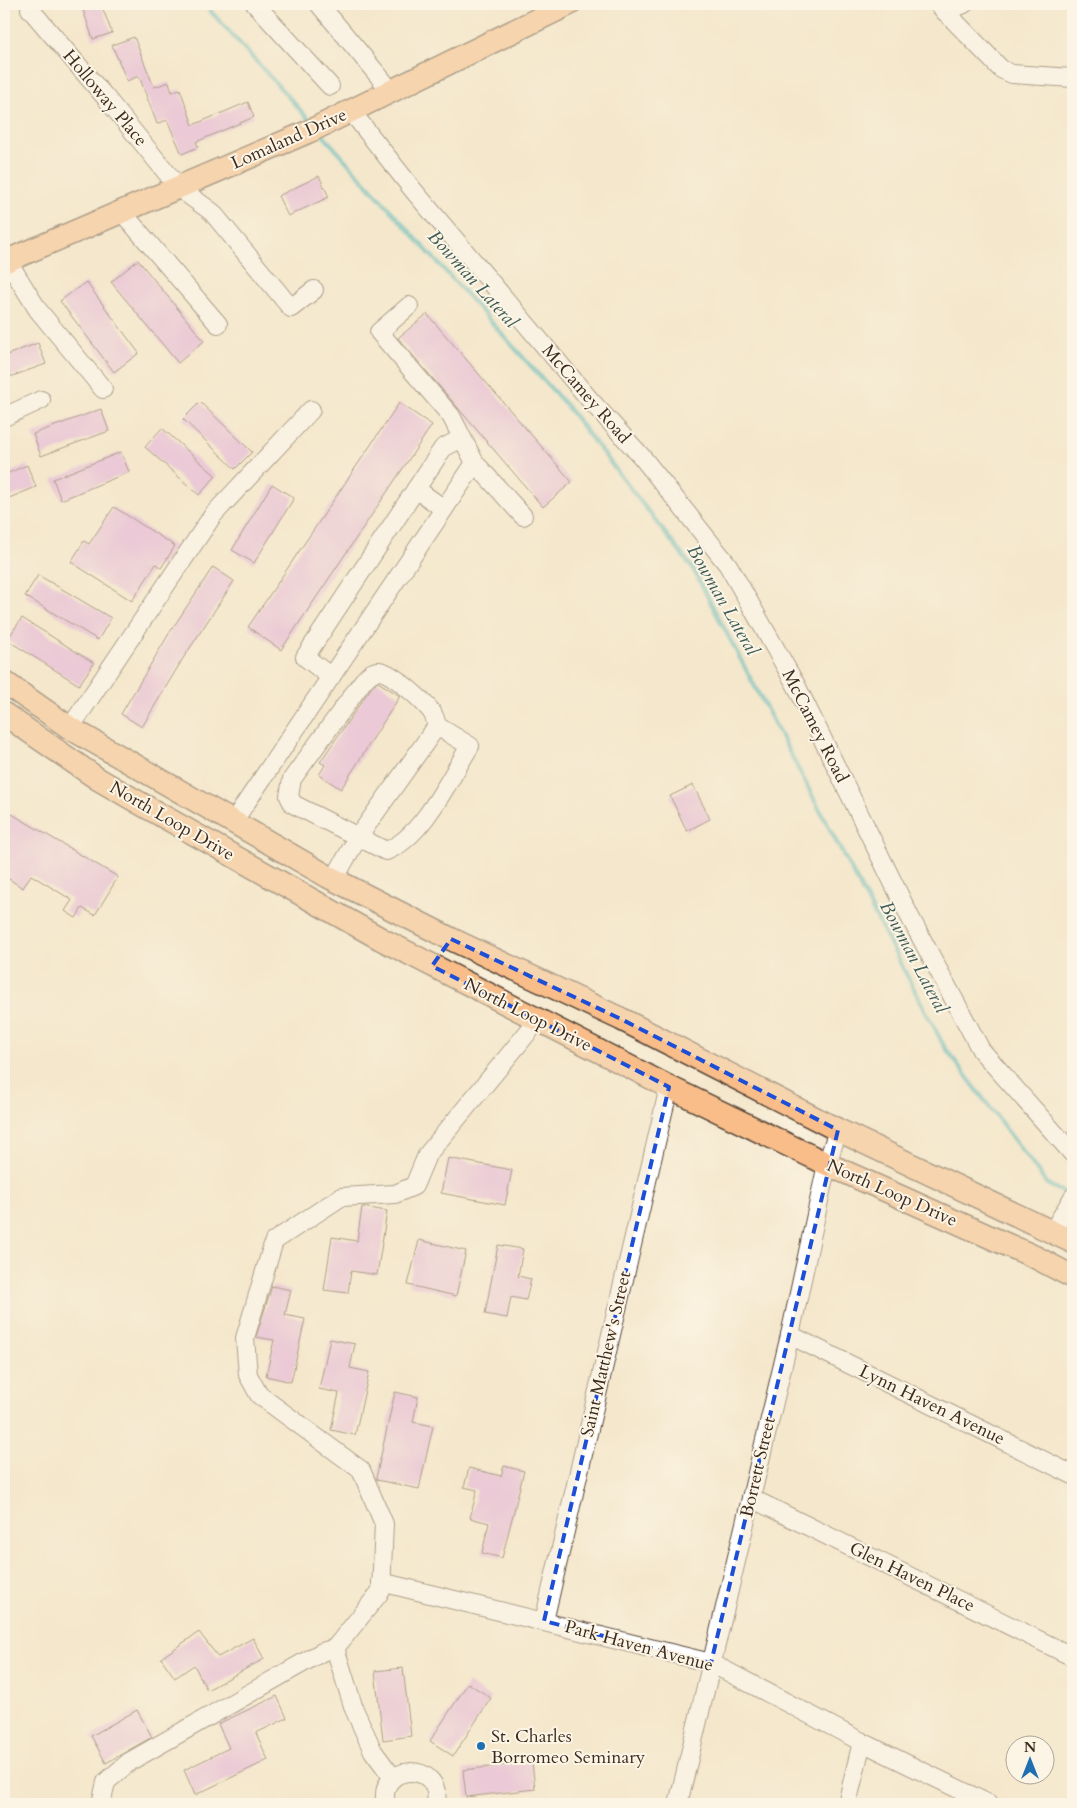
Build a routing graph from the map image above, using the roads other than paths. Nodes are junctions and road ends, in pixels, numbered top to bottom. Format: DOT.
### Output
graph roads {
  1 [pos="255,4"];
  2 [pos="319,4"];
  3 [pos="568,4"];
  4 [pos="964,4"];
  5 [pos="942,8"];
  6 [pos="30,9"];
  7 [pos="1073,78"];
  8 [pos="330,86"];
  9 [pos="392,92"];
  10 [pos="348,113"];
  11 [pos="179,188"];
  12 [pos="122,212"];
  13 [pos="6,261"];
  14 [pos="314,290"];
  15 [pos="409,306"];
  16 [pos="218,324"];
  17 [pos="103,389"];
  18 [pos="42,400"];
  19 [pos="310,410"];
  20 [pos="4,417"];
  21 [pos="462,438"];
  22 [pos="475,463"];
  23 [pos="416,488"];
  24 [pos="444,509"];
  25 [pos="523,516"];
  26 [pos="331,677"];
  27 [pos="4,682"];
  28 [pos="4,714"];
  29 [pos="437,726"];
  30 [pos="70,728"];
  31 [pos="233,822"];
  32 [pos="358,838"];
  33 [pos="334,880"];
  34 [pos="451,939"];
  35 [pos="432,966"];
  36 [pos="538,1020"];
  37 [pos="669,1087"];
  38 [pos="838,1130"];
  39 [pos="1073,1154"];
  40 [pos="828,1164"];
  41 [pos="1073,1197"];
  42 [pos="1058,1222"];
  43 [pos="1073,1242"];
  44 [pos="1073,1277"];
  45 [pos="790,1336"];
  46 [pos="1073,1475"];
  47 [pos="751,1498"];
  48 [pos="381,1582"];
  49 [pos="544,1621"];
  50 [pos="335,1648"];
  51 [pos="1073,1656"];
  52 [pos="712,1663"];
  53 [pos="862,1742"];
  54 [pos="393,1778"];
  55 [pos="101,1804"];
  56 [pos="386,1804"];
  57 [pos="436,1804"];
  58 [pos="678,1804"];
  59 [pos="847,1804"];
  60 [pos="989,1804"];
  1 -- 8 [label="street"];
  2 -- 9 [label="street"];
  3 -- 9 [label="main road, Lomaland Drive"];
  4 -- 5 [label="street"];
  5 -- 7 [label="street"];
  6 -- 11 [label="street, Holloway Place"];
  9 -- 10 [label="main road, Lomaland Drive"];
  10 -- 11 [label="main road, Lomaland Drive"];
  10 -- 39 [label="street, McCamey Road"];
  11 -- 12 [label="main road, Lomaland Drive"];
  11 -- 14 [label="street, Holloway Place"];
  12 -- 13 [label="main road, Lomaland Drive"];
  12 -- 16 [label="street"];
  13 -- 17 [label="street"];
  15 -- 21 [label="street"];
  18 -- 20 [label="street"];
  19 -- 30 [label="street"];
  21 -- 22 [label="street"];
  21 -- 23 [label="street"];
  22 -- 24 [label="street"];
  22 -- 25 [label="street"];
  23 -- 24 [label="street"];
  23 -- 26 [label="street"];
  24 -- 26 [label="street"];
  26 -- 31 [label="street"];
  27 -- 30 [label="main road, North Loop Drive"];
  28 -- 35 [label="main road, North Loop Drive"];
  29 -- 32 [label="street"];
  29 -- 32 [label="street"];
  29 -- 32 [label="street"];
  30 -- 31 [label="main road, North Loop Drive"];
  31 -- 33 [label="main road, North Loop Drive"];
  32 -- 33 [label="street"];
  33 -- 34 [label="main road, North Loop Drive"];
  34 -- 35 [label="main road"];
  34 -- 38 [label="main road, North Loop Drive"];
  35 -- 36 [label="main road, North Loop Drive"];
  36 -- 37 [label="main road, North Loop Drive"];
  36 -- 48 [label="street"];
  37 -- 40 [label="main road, North Loop Drive"];
  37 -- 49 [label="street, Saint Matthew's Street"];
  38 -- 40 [label="street, Borrett Street"];
  38 -- 42 [label="main road, North Loop Drive"];
  40 -- 44 [label="main road, North Loop Drive"];
  40 -- 45 [label="street, Borrett Street"];
  41 -- 42 [label="street"];
  42 -- 43 [label="main road, North Loop Drive"];
  45 -- 46 [label="street, Lynn Haven Avenue"];
  45 -- 47 [label="street, Borrett Street"];
  47 -- 51 [label="street, Glen Haven Place"];
  47 -- 52 [label="street, Borrett Street"];
  48 -- 49 [label="street, Park Haven Avenue"];
  48 -- 50 [label="street"];
  49 -- 52 [label="street, Park Haven Avenue"];
  50 -- 54 [label="street"];
  50 -- 55 [label="street"];
  52 -- 53 [label="street, Park Haven Avenue"];
  52 -- 58 [label="street, Borrett Street"];
  53 -- 59 [label="street"];
  53 -- 60 [label="street, Park Haven Avenue"];
  54 -- 56 [label="street"];
  54 -- 57 [label="street"];
}
